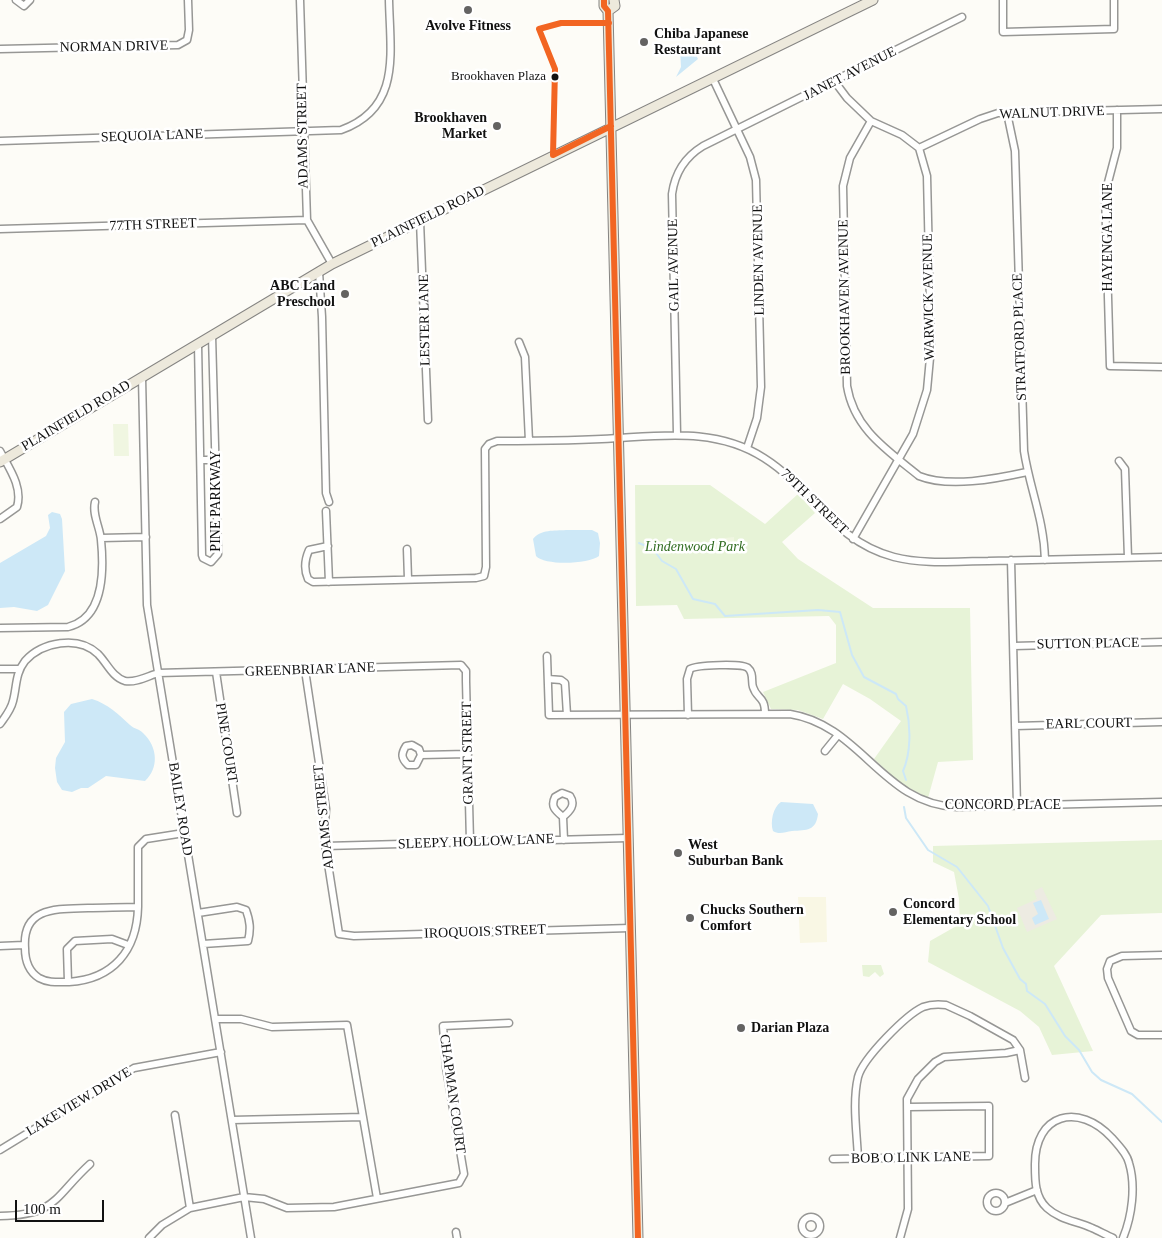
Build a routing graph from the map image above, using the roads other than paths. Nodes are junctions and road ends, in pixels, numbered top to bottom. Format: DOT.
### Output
graph roads {
  1 [pos="16,0"];
  2 [pos="30,0"];
  3 [pos="188,0"];
  4 [pos="300,0"];
  5 [pos="389,0"];
  6 [pos="604,0"];
  7 [pos="614,0"];
  8 [pos="872,0"];
  9 [pos="1003,0"];
  10 [pos="1114,0"];
  11 [pos="608,11"];
  12 [pos="962,17"];
  13 [pos="0,49"];
  14 [pos="713,79"];
  15 [pos="835,82"];
  16 [pos="1162,109"];
  17 [pos="1117,110"];
  18 [pos="1007,113"];
  19 [pos="871,121"];
  20 [pos="611,126"];
  21 [pos="737,129"];
  22 [pos="303,132"];
  23 [pos="0,140"];
  24 [pos="919,148"];
  25 [pos="307,220"];
  26 [pos="420,221"];
  27 [pos="0,229"];
  28 [pos="332,264"];
  29 [pos="319,272"];
  30 [pos="212,335"];
  31 [pos="519,342"];
  32 [pos="198,344"];
  33 [pos="1162,367"];
  34 [pos="142,377"];
  35 [pos="428,420"];
  36 [pos="677,434"];
  37 [pos="619,438"];
  38 [pos="529,441"];
  39 [pos="747,448"];
  40 [pos="1,458"];
  41 [pos="201,460"];
  42 [pos="216,460"];
  43 [pos="899,460"];
  44 [pos="1119,461"];
  45 [pos="1027,472"];
  46 [pos="95,502"];
  47 [pos="329,502"];
  48 [pos="326,511"];
  49 [pos="0,519"];
  50 [pos="146,537"];
  51 [pos="101,538"];
  52 [pos="853,538"];
  53 [pos="328,546"];
  54 [pos="407,548"];
  55 [pos="1162,557"];
  56 [pos="1128,558"];
  57 [pos="1012,560"];
  58 [pos="1045,560"];
  59 [pos="408,579"];
  60 [pos="329,582"];
  61 [pos="0,628"];
  62 [pos="1162,642"];
  63 [pos="1014,646"];
  64 [pos="548,656"];
  65 [pos="461,665"];
  66 [pos="0,669"];
  67 [pos="20,669"];
  68 [pos="305,670"];
  69 [pos="216,672"];
  70 [pos="158,673"];
  71 [pos="548,679"];
  72 [pos="626,714"];
  73 [pos="765,714"];
  74 [pos="567,715"];
  75 [pos="688,715"];
  76 [pos="1162,722"];
  77 [pos="0,724"];
  78 [pos="1016,726"];
  79 [pos="838,735"];
  80 [pos="825,751"];
  81 [pos="468,754"];
  82 [pos="421,755"];
  83 [pos="1162,802"];
  84 [pos="1017,806"];
  85 [pos="237,813"];
  86 [pos="563,817"];
  87 [pos="184,833"];
  88 [pos="628,838"];
  89 [pos="564,840"];
  90 [pos="470,842"];
  91 [pos="325,846"];
  92 [pos="138,907"];
  93 [pos="198,913"];
  94 [pos="630,928"];
  95 [pos="339,934"];
  96 [pos="203,944"];
  97 [pos="24,945"];
  98 [pos="128,945"];
  99 [pos="0,946"];
  100 [pos="1162,955"];
  101 [pos="68,982"];
  102 [pos="216,1019"];
  103 [pos="509,1023"];
  104 [pos="1162,1034"];
  105 [pos="1020,1050"];
  106 [pos="221,1052"];
  107 [pos="1025,1078"];
  108 [pos="908,1107"];
  109 [pos="174,1115"];
  110 [pos="363,1117"];
  111 [pos="232,1120"];
  112 [pos="0,1150"];
  113 [pos="908,1154"];
  114 [pos="858,1158"];
  115 [pos="833,1159"];
  116 [pos="90,1164"];
  117 [pos="1037,1190"];
  118 [pos="244,1198"];
  119 [pos="377,1198"];
  120 [pos="1005,1203"];
  121 [pos="190,1208"];
  122 [pos="0,1216"];
  123 [pos="150,1238"];
  124 [pos="251,1238"];
  125 [pos="638,1238"];
  126 [pos="900,1238"];
  127 [pos="1113,1238"];
  128 [pos="1123,1238"];
  1 -- 2 [label="street"];
  3 -- 13 [label="street, NORMAN DRIVE"];
  4 -- 22 [label="street, ADAMS STREET"];
  5 -- 22 [label="street"];
  6 -- 11 [label="main road"];
  7 -- 11 [label="main road"];
  8 -- 14 [label="main road, PLAINFIELD ROAD"];
  9 -- 10 [label="street"];
  11 -- 20 [label="main road"];
  12 -- 15 [label="street, JANET AVENUE"];
  14 -- 20 [label="main road, PLAINFIELD ROAD"];
  14 -- 21 [label="street, LINDEN AVENUE"];
  15 -- 19 [label="street"];
  15 -- 21 [label="street, JANET AVENUE"];
  16 -- 17 [label="street, WALNUT DRIVE"];
  17 -- 18 [label="street, WALNUT DRIVE"];
  17 -- 33 [label="street, HAYENGA LANE"];
  18 -- 24 [label="street, WALNUT DRIVE"];
  18 -- 45 [label="street, STRATFORD PLACE"];
  19 -- 24 [label="street"];
  19 -- 43 [label="street, BROOKHAVEN AVENUE"];
  20 -- 26 [label="main road, PLAINFIELD ROAD"];
  20 -- 37 [label="main road"];
  21 -- 36 [label="street, GAIL AVENUE"];
  21 -- 39 [label="street, LINDEN AVENUE"];
  22 -- 23 [label="street, SEQUOIA LANE"];
  22 -- 25 [label="street, ADAMS STREET"];
  24 -- 43 [label="street, WARWICK AVENUE"];
  25 -- 27 [label="street, 77TH STREET"];
  25 -- 28 [label="street, ADAMS STREET"];
  26 -- 28 [label="main road, PLAINFIELD ROAD"];
  26 -- 35 [label="street, LESTER LANE"];
  28 -- 29 [label="main road, PLAINFIELD ROAD"];
  29 -- 30 [label="main road, PLAINFIELD ROAD"];
  29 -- 47 [label="street"];
  30 -- 32 [label="main road, PLAINFIELD ROAD"];
  30 -- 42 [label="street, PINE PARKWAY"];
  31 -- 38 [label="street"];
  32 -- 34 [label="main road, PLAINFIELD ROAD"];
  32 -- 41 [label="street, PINE PARKWAY"];
  34 -- 40 [label="main road, PLAINFIELD ROAD"];
  34 -- 50 [label="street, BAILEY ROAD"];
  36 -- 37 [label="street, 79TH STREET"];
  36 -- 39 [label="street, 79TH STREET"];
  37 -- 38 [label="street, 79TH STREET"];
  37 -- 72 [label="main road"];
  38 -- 59 [label="street, 79TH STREET"];
  39 -- 52 [label="street, 79TH STREET"];
  40 -- 49 [label="street"];
  41 -- 42 [label="street"];
  41 -- 42 [label="street, PINE PARKWAY"];
  43 -- 45 [label="street, BROOKHAVEN AVENUE"];
  43 -- 52 [label="street, WARWICK AVENUE"];
  44 -- 56 [label="street"];
  45 -- 58 [label="street, STRATFORD PLACE"];
  46 -- 51 [label="street"];
  48 -- 53 [label="street"];
  50 -- 51 [label="street"];
  50 -- 70 [label="street, BAILEY ROAD"];
  51 -- 61 [label="street"];
  52 -- 57 [label="street, 79TH STREET"];
  53 -- 60 [label="street"];
  53 -- 60 [label="street"];
  54 -- 59 [label="street"];
  55 -- 56 [label="street, 79TH STREET"];
  56 -- 58 [label="street, 79TH STREET"];
  57 -- 58 [label="street, 79TH STREET"];
  57 -- 63 [label="street"];
  59 -- 60 [label="street"];
  62 -- 63 [label="street, SUTTON PLACE"];
  63 -- 78 [label="street"];
  64 -- 71 [label="street"];
  65 -- 68 [label="street, GREENBRIAR LANE"];
  65 -- 81 [label="street, GRANT STREET"];
  66 -- 67 [label="street"];
  67 -- 70 [label="street, GREENBRIAR LANE"];
  67 -- 77 [label="street"];
  68 -- 69 [label="street, GREENBRIAR LANE"];
  68 -- 91 [label="street, ADAMS STREET"];
  69 -- 70 [label="street, GREENBRIAR LANE"];
  69 -- 85 [label="street, PINE COURT"];
  70 -- 87 [label="street, BAILEY ROAD"];
  71 -- 74 [label="street"];
  71 -- 74 [label="street"];
  72 -- 74 [label="street, CONCORD PLACE"];
  72 -- 75 [label="street, CONCORD PLACE"];
  72 -- 88 [label="main road"];
  73 -- 75 [label="street, CONCORD PLACE"];
  73 -- 75 [label="street"];
  73 -- 79 [label="street, CONCORD PLACE"];
  76 -- 78 [label="street, EARL COURT"];
  78 -- 84 [label="street"];
  79 -- 80 [label="street"];
  79 -- 84 [label="street, CONCORD PLACE"];
  81 -- 82 [label="street"];
  81 -- 90 [label="street, GRANT STREET"];
  83 -- 84 [label="street, CONCORD PLACE"];
  86 -- 89 [label="street"];
  87 -- 92 [label="street"];
  87 -- 93 [label="street, BAILEY ROAD"];
  88 -- 89 [label="street, SLEEPY HOLLOW LANE"];
  88 -- 94 [label="main road"];
  89 -- 90 [label="street, SLEEPY HOLLOW LANE"];
  90 -- 91 [label="street, SLEEPY HOLLOW LANE"];
  91 -- 95 [label="street, ADAMS STREET"];
  92 -- 97 [label="street"];
  92 -- 98 [label="street"];
  93 -- 96 [label="street, BAILEY ROAD"];
  93 -- 96 [label="street"];
  94 -- 95 [label="street, IROQUOIS STREET"];
  94 -- 125 [label="main road"];
  96 -- 102 [label="street, BAILEY ROAD"];
  97 -- 99 [label="street"];
  97 -- 101 [label="street"];
  98 -- 101 [label="street"];
  98 -- 101 [label="street"];
  100 -- 104 [label="street"];
  102 -- 106 [label="street, BAILEY ROAD"];
  102 -- 110 [label="street"];
  103 -- 119 [label="street, CHAPMAN COURT"];
  105 -- 107 [label="street"];
  105 -- 108 [label="street"];
  105 -- 114 [label="street"];
  106 -- 111 [label="street, BAILEY ROAD"];
  106 -- 112 [label="street, LAKEVIEW DRIVE"];
  108 -- 113 [label="street"];
  108 -- 113 [label="street, BOB O LINK LANE"];
  109 -- 121 [label="street"];
  110 -- 111 [label="street"];
  110 -- 119 [label="street"];
  111 -- 118 [label="street, BAILEY ROAD"];
  113 -- 114 [label="street, BOB O LINK LANE"];
  113 -- 126 [label="street"];
  114 -- 115 [label="street, BOB O LINK LANE"];
  116 -- 122 [label="street"];
  117 -- 120 [label="street"];
  117 -- 127 [label="street"];
  117 -- 128 [label="street"];
  118 -- 119 [label="street"];
  118 -- 121 [label="street"];
  118 -- 124 [label="street, BAILEY ROAD"];
  121 -- 123 [label="street"];
}
